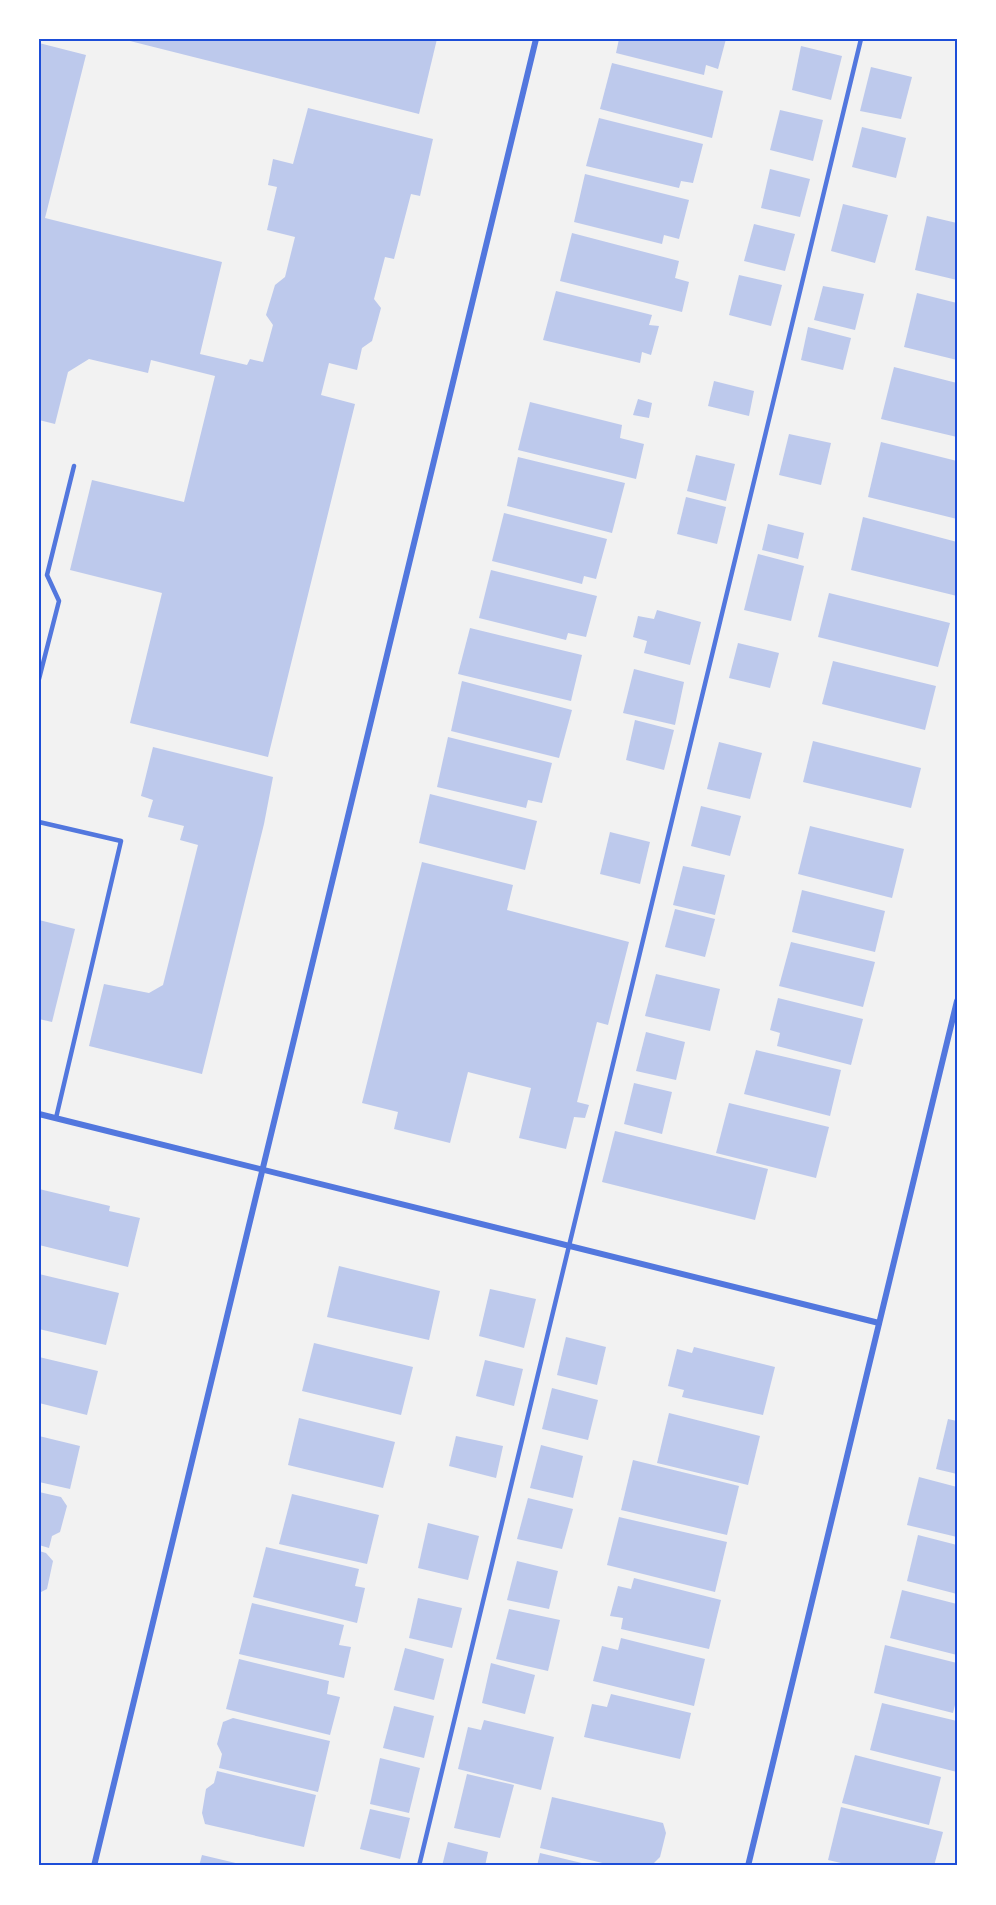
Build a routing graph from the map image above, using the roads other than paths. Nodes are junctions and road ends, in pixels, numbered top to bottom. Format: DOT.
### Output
graph roads {
  1 [pos="536,39"];
  2 [pos="861,39"];
  3 [pos="74,466"];
  4 [pos="39,679"];
  5 [pos="39,822"];
  6 [pos="957,1001"];
  7 [pos="39,1114"];
  8 [pos="57,1118"];
  9 [pos="264,1169"];
  10 [pos="569,1246"];
  11 [pos="879,1323"];
  12 [pos="94,1866"];
  13 [pos="419,1866"];
  14 [pos="748,1866"];
  1 -- 9 [label="street"];
  2 -- 10 [label="lane"];
  3 -- 4 [label="lane"];
  5 -- 8 [label="lane"];
  6 -- 11 [label="street"];
  7 -- 8 [label="street"];
  8 -- 9 [label="street"];
  9 -- 10 [label="street"];
  9 -- 12 [label="street"];
  10 -- 11 [label="street"];
  10 -- 13 [label="lane"];
  11 -- 14 [label="street"];
}
